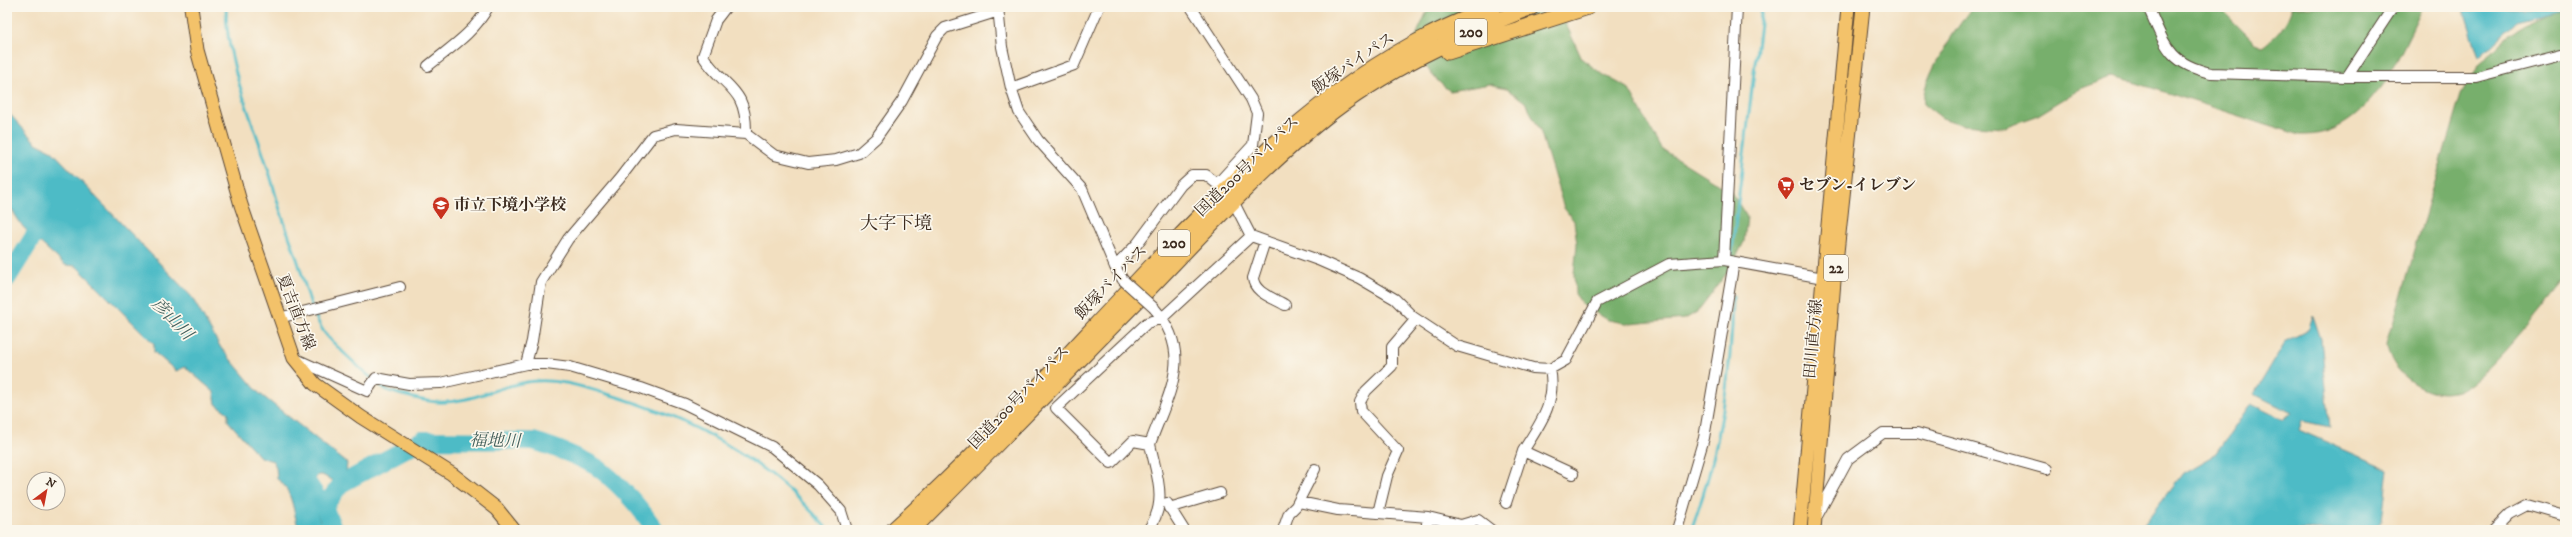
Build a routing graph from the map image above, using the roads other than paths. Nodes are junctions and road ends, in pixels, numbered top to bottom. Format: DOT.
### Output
graph roads {
  1 [pos="191,7"];
  2 [pos="488,7"];
  3 [pos="726,7"];
  4 [pos="1099,7"];
  5 [pos="1191,7"];
  6 [pos="1474,7"];
  7 [pos="1494,7"];
  8 [pos="1532,7"];
  9 [pos="1588,7"];
  10 [pos="1737,7"];
  11 [pos="1848,7"];
  12 [pos="1863,7"];
  13 [pos="2148,7"];
  14 [pos="2393,7"];
  15 [pos="1000,8"];
  16 [pos="1427,36"];
  17 [pos="2565,54"];
  18 [pos="1412,63"];
  19 [pos="428,66"];
  20 [pos="2347,78"];
  21 [pos="1011,88"];
  22 [pos="746,134"];
  23 [pos="1225,191"];
  24 [pos="1251,236"];
  25 [pos="1265,241"];
  26 [pos="1729,261"];
  27 [pos="1114,267"];
  28 [pos="1829,279"];
  29 [pos="400,287"];
  30 [pos="1285,304"];
  31 [pos="279,318"];
  32 [pos="1162,318"];
  33 [pos="1416,319"];
  34 [pos="294,358"];
  35 [pos="526,364"];
  36 [pos="1550,369"];
  37 [pos="1150,444"];
  38 [pos="1523,451"];
  39 [pos="1315,469"];
  40 [pos="2047,469"];
  41 [pos="1574,474"];
  42 [pos="1220,493"];
  43 [pos="1162,495"];
  44 [pos="1299,502"];
  45 [pos="1506,503"];
  46 [pos="1169,508"];
  47 [pos="1378,513"];
  48 [pos="1155,514"];
  49 [pos="2565,516"];
  50 [pos="1428,517"];
  51 [pos="1814,526"];
  52 [pos="514,530"];
  53 [pos="847,530"];
  54 [pos="893,530"];
  55 [pos="912,530"];
  56 [pos="1148,530"];
  57 [pos="1158,530"];
  58 [pos="1184,530"];
  59 [pos="1283,530"];
  60 [pos="1426,530"];
  61 [pos="1491,530"];
  62 [pos="1677,530"];
  63 [pos="1800,530"];
  64 [pos="2494,530"];
  1 -- 31 [label="main road, 夏吉直方線"];
  2 -- 19 [label="street"];
  3 -- 22 [label="street"];
  4 -- 21 [label="street"];
  5 -- 23 [label="street"];
  6 -- 16 [label="highway"];
  7 -- 16 [label="highway, 飯塚バイパス / 200"];
  8 -- 18 [label="highway, 国道200号バイパス / 200"];
  9 -- 18 [label="highway"];
  10 -- 26 [label="street"];
  11 -- 28 [label="main road, 田川直方線 / 22"];
  12 -- 28 [label="main road, 田川直方線 / 22"];
  13 -- 20 [label="street"];
  14 -- 20 [label="street"];
  15 -- 21 [label="street"];
  15 -- 22 [label="street"];
  16 -- 23 [label="highway, 飯塚バイパス / 200"];
  17 -- 20 [label="street"];
  18 -- 23 [label="highway, 国道200号バイパス / 200"];
  21 -- 27 [label="street"];
  22 -- 35 [label="street"];
  23 -- 24 [label="street"];
  23 -- 27 [label="street"];
  23 -- 54 [label="highway, 飯塚バイパス / 200"];
  23 -- 55 [label="highway, 国道200号バイパス / 200"];
  24 -- 25 [label="street"];
  24 -- 32 [label="street"];
  25 -- 30 [label="street"];
  25 -- 33 [label="street"];
  26 -- 28 [label="street"];
  26 -- 36 [label="street"];
  26 -- 62 [label="street"];
  27 -- 32 [label="street, bridge"];
  28 -- 51 [label="main road, 田川直方線 / 22"];
  28 -- 63 [label="main road, 田川直方線 / 22"];
  29 -- 31 [label="street"];
  31 -- 34 [label="main road, 夏吉直方線"];
  32 -- 37 [label="street"];
  32 -- 37 [label="street"];
  33 -- 36 [label="street"];
  33 -- 47 [label="street"];
  34 -- 35 [label="street"];
  34 -- 52 [label="main road, 夏吉直方線"];
  35 -- 53 [label="street"];
  36 -- 38 [label="street"];
  37 -- 43 [label="street"];
  38 -- 41 [label="street"];
  38 -- 45 [label="street"];
  39 -- 44 [label="street"];
  40 -- 51 [label="street"];
  42 -- 46 [label="street"];
  43 -- 46 [label="street"];
  43 -- 48 [label="street"];
  44 -- 47 [label="street"];
  44 -- 59 [label="street"];
  46 -- 58 [label="street"];
  47 -- 50 [label="street"];
  48 -- 56 [label="street"];
  48 -- 57 [label="street"];
  49 -- 64 [label="street"];
  50 -- 60 [label="street"];
  50 -- 61 [label="street"];
}
